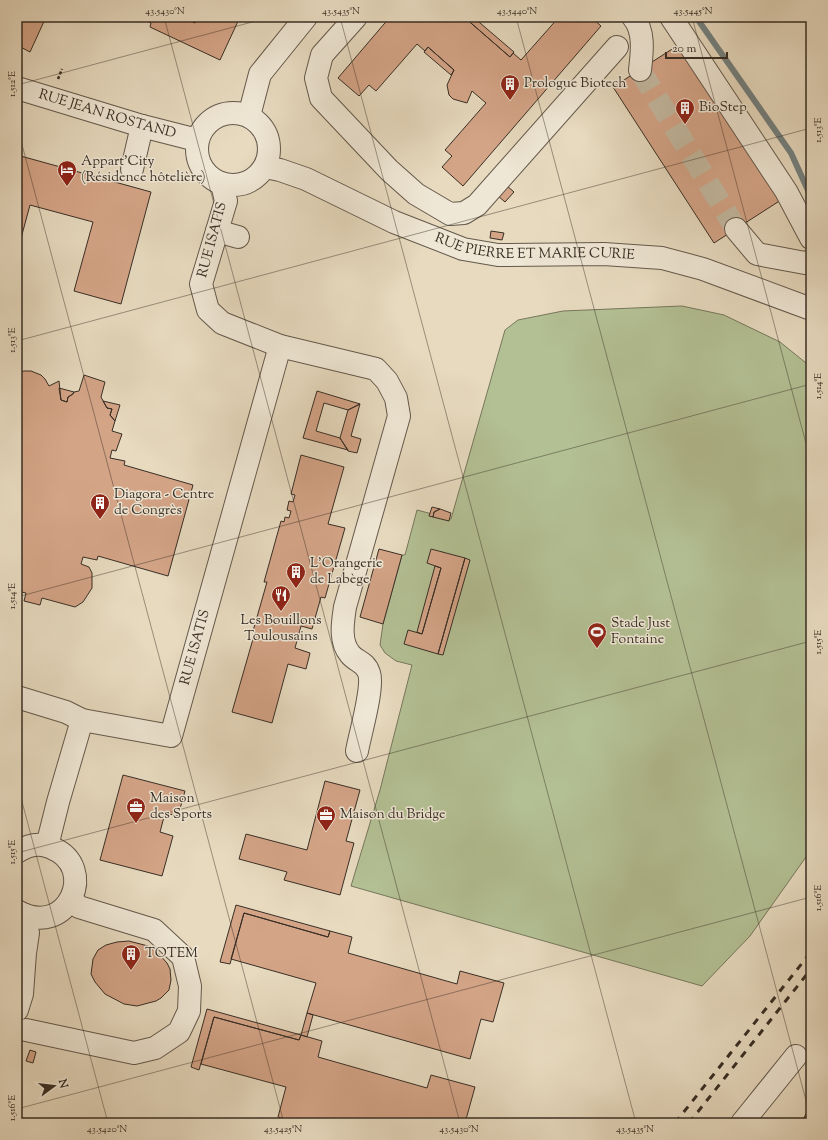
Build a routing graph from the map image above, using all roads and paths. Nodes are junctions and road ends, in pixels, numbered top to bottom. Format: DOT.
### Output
graph roads {
  1 [pos="306,17"];
  2 [pos="356,17"];
  3 [pos="633,17"];
  4 [pos="671,17"];
  5 [pos="616,47"];
  6 [pos="640,70"];
  7 [pos="17,88"];
  8 [pos="249,116"];
  9 [pos="142,126"];
  10 [pos="198,140"];
  11 [pos="266,167"];
  12 [pos="132,169"];
  13 [pos="222,184"];
  14 [pos="416,194"];
  15 [pos="394,222"];
  16 [pos="736,229"];
  17 [pos="217,231"];
  18 [pos="238,238"];
  19 [pos="811,238"];
  20 [pos="811,262"];
  21 [pos="811,309"];
  22 [pos="280,346"];
  23 [pos="17,697"];
  24 [pos="82,720"];
  25 [pos="356,751"];
  26 [pos="48,846"];
  27 [pos="17,852"];
  28 [pos="71,899"];
  29 [pos="21,913"];
  30 [pos="17,1010"];
  31 [pos="26,1030"];
  32 [pos="796,1056"];
  33 [pos="742,1123"];
  1 -- 8 [label="street"];
  2 -- 14 [label="street"];
  3 -- 6 [label="street"];
  4 -- 19 [label="street"];
  5 -- 14 [label="street"];
  7 -- 9 [label="street, RUE JEAN ROSTAND"];
  8 -- 10 [label="street"];
  8 -- 11 [label="street"];
  9 -- 10 [label="street, RUE JEAN ROSTAND"];
  9 -- 12 [label="street"];
  10 -- 13 [label="street"];
  11 -- 13 [label="street"];
  11 -- 15 [label="street, RUE PIERRE ET MARIE CURIE"];
  13 -- 17 [label="street, RUE ISATIS"];
  14 -- 15 [label="street"];
  15 -- 21 [label="street, RUE PIERRE ET MARIE CURIE"];
  16 -- 20 [label="street"];
  17 -- 18 [label="street"];
  17 -- 22 [label="street, RUE ISATIS"];
  22 -- 24 [label="street, RUE ISATIS"];
  22 -- 25 [label="street, RUE ISATIS"];
  23 -- 24 [label="street, RUE ISATIS"];
  24 -- 26 [label="street"];
  26 -- 27 [label="street"];
  26 -- 28 [label="street"];
  28 -- 29 [label="street"];
  28 -- 31 [label="street"];
  29 -- 30 [label="street"];
  32 -- 33 [label="street"];
}
